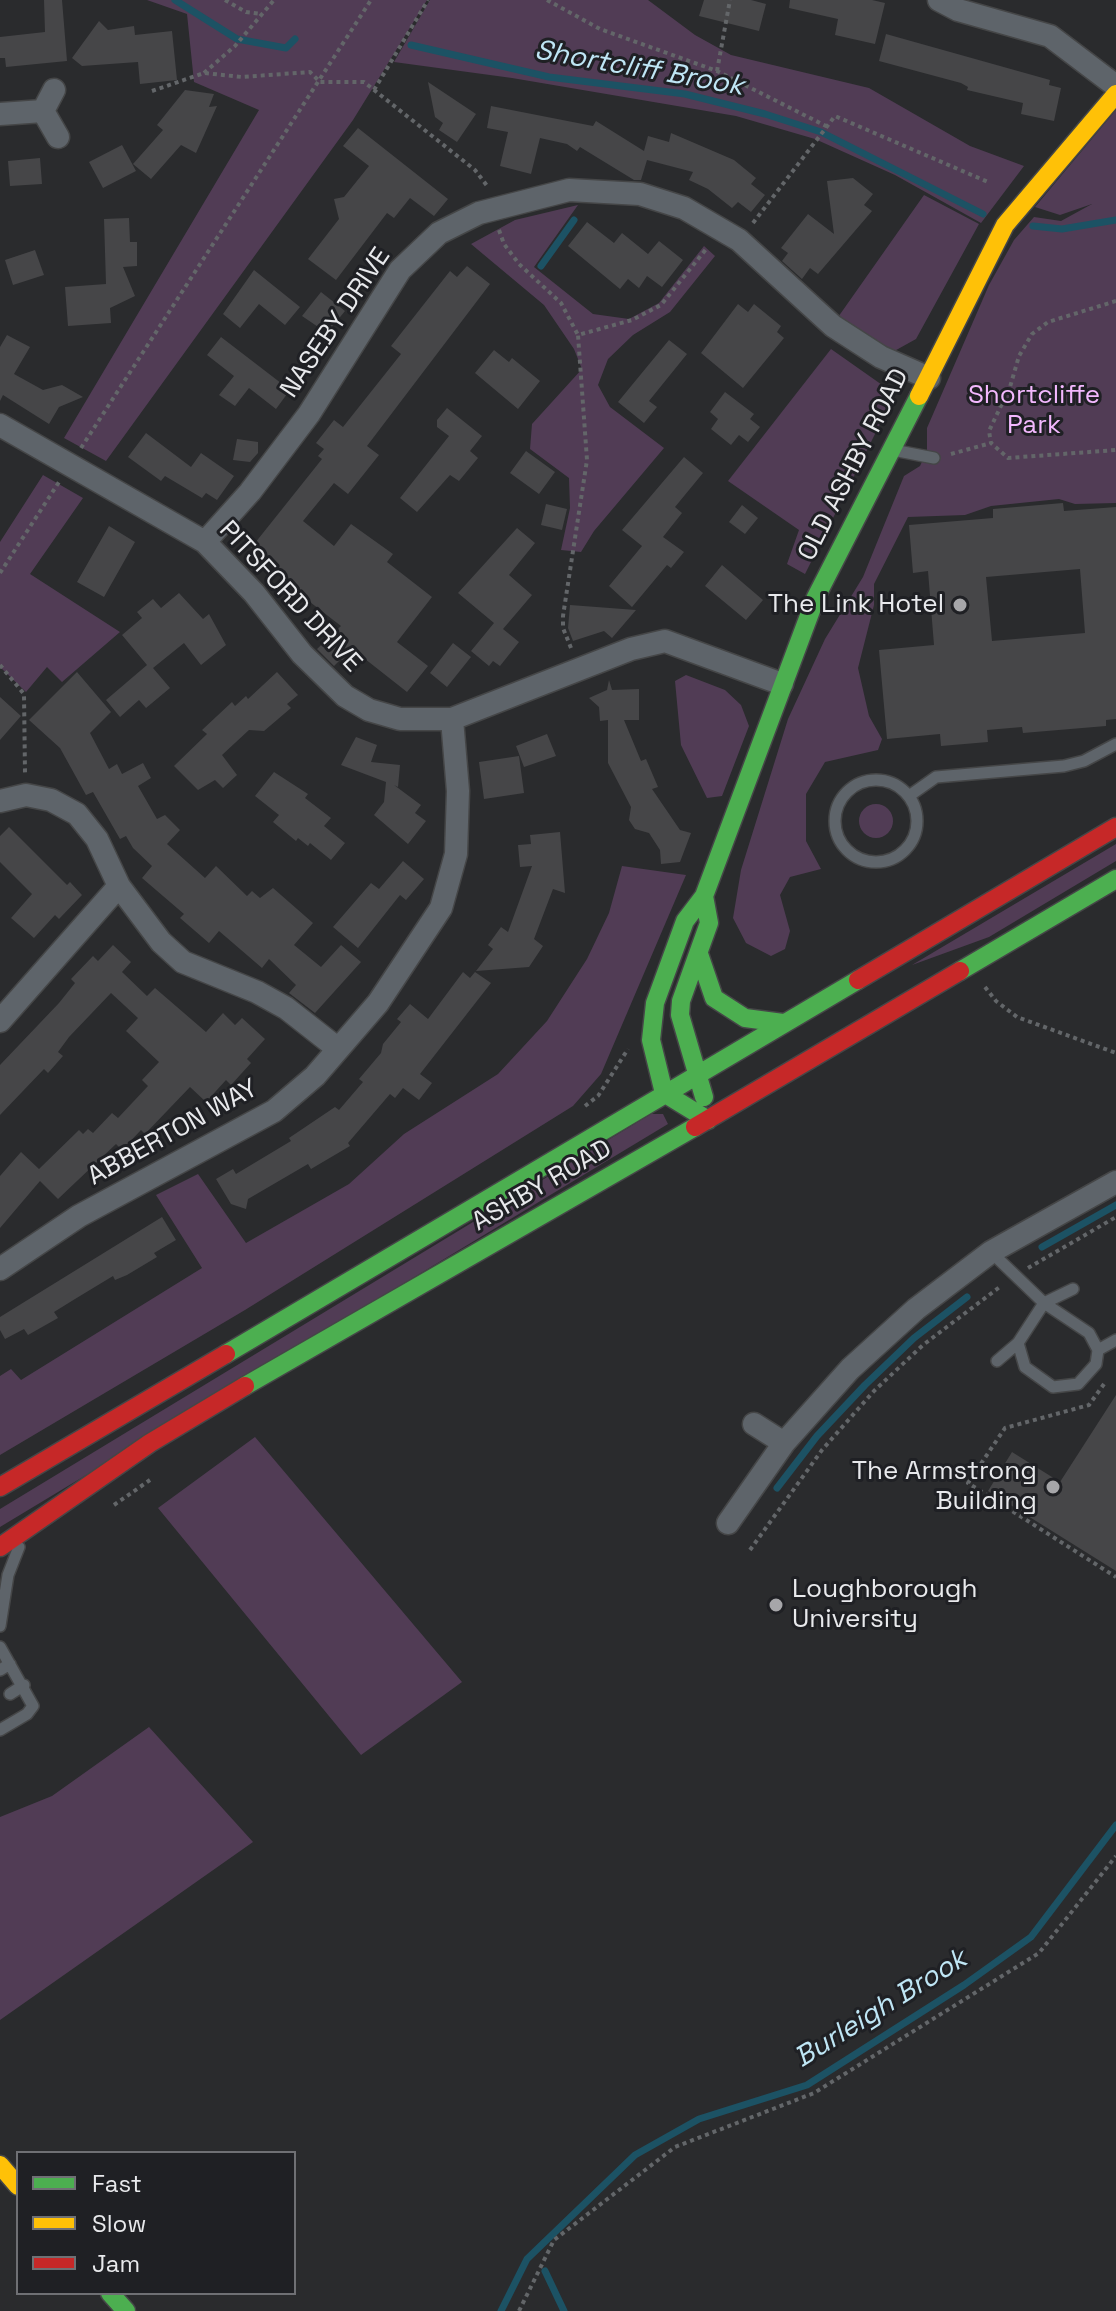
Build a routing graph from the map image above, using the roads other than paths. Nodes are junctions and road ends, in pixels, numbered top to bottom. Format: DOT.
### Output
graph roads {
  1 [pos="939,0"];
  2 [pos="1116,86"];
  3 [pos="54,90"];
  4 [pos="1116,94"];
  5 [pos="43,111"];
  6 [pos="0,114"];
  7 [pos="58,137"];
  8 [pos="929,378"];
  9 [pos="0,425"];
  10 [pos="893,450"];
  11 [pos="934,458"];
  12 [pos="205,542"];
  13 [pos="782,684"];
  14 [pos="452,719"];
  15 [pos="1116,744"];
  16 [pos="909,796"];
  17 [pos="0,801"];
  18 [pos="1116,827"];
  19 [pos="1116,879"];
  20 [pos="119,886"];
  21 [pos="704,896"];
  22 [pos="699,954"];
  23 [pos="0,1021"];
  24 [pos="783,1023"];
  25 [pos="337,1048"];
  26 [pos="699,1072"];
  27 [pos="664,1093"];
  28 [pos="708,1120"];
  29 [pos="1116,1182"];
  30 [pos="991,1252"];
  31 [pos="0,1269"];
  32 [pos="1073,1289"];
  33 [pos="1044,1303"];
  34 [pos="1116,1340"];
  35 [pos="1018,1343"];
  36 [pos="1098,1350"];
  37 [pos="997,1361"];
  38 [pos="754,1424"];
  39 [pos="784,1443"];
  40 [pos="0,1487"];
  41 [pos="728,1523"];
  42 [pos="32,1526"];
  43 [pos="0,1547"];
  44 [pos="0,1626"];
  45 [pos="0,1647"];
  46 [pos="5,1667"];
  47 [pos="24,1685"];
  48 [pos="10,1694"];
  49 [pos="0,1730"];
  50 [pos="0,2165"];
  51 [pos="16,2184"];
  52 [pos="112,2295"];
  53 [pos="126,2311"];
  1 -- 2 [label="street"];
  3 -- 5 [label="street"];
  4 -- 8 [label="main road, OLD ASHBY ROAD"];
  5 -- 6 [label="street"];
  5 -- 7 [label="street"];
  8 -- 10 [label="main road, OLD ASHBY ROAD"];
  8 -- 12 [label="street, NASEBY DRIVE"];
  9 -- 12 [label="street, PITSFORD DRIVE"];
  10 -- 11 [label="lane"];
  10 -- 13 [label="main road, OLD ASHBY ROAD"];
  12 -- 14 [label="street, PITSFORD DRIVE"];
  13 -- 14 [label="street, PITSFORD DRIVE"];
  13 -- 21 [label="main road, OLD ASHBY ROAD"];
  14 -- 25 [label="street, ABBERTON WAY"];
  15 -- 16 [label="lane"];
  16 -- 16 [label="lane"];
  17 -- 20 [label="street"];
  18 -- 24 [label="main road, ASHBY ROAD"];
  19 -- 28 [label="main road, ASHBY ROAD"];
  20 -- 23 [label="street"];
  20 -- 25 [label="street"];
  21 -- 22 [label="main road, OLD ASHBY ROAD"];
  21 -- 27 [label="main road, OLD ASHBY ROAD"];
  22 -- 24 [label="main road"];
  22 -- 26 [label="main road, OLD ASHBY ROAD"];
  24 -- 26 [label="main road, ASHBY ROAD"];
  25 -- 31 [label="street, ABBERTON WAY"];
  26 -- 27 [label="main road, ASHBY ROAD"];
  26 -- 28 [label="main road, OLD ASHBY ROAD"];
  27 -- 28 [label="main road"];
  27 -- 40 [label="main road, ASHBY ROAD"];
  28 -- 42 [label="main road, ASHBY ROAD"];
  29 -- 30 [label="street"];
  30 -- 33 [label="lane"];
  30 -- 39 [label="street"];
  32 -- 33 [label="lane"];
  33 -- 35 [label="lane"];
  33 -- 36 [label="lane"];
  34 -- 36 [label="lane"];
  35 -- 36 [label="lane"];
  35 -- 37 [label="lane"];
  38 -- 39 [label="street"];
  39 -- 41 [label="street"];
  42 -- 43 [label="main road, ASHBY ROAD"];
  42 -- 44 [label="lane"];
  45 -- 46 [label="lane"];
  46 -- 47 [label="lane"];
  47 -- 48 [label="lane"];
  47 -- 49 [label="lane"];
  50 -- 51 [label="main road"];
  52 -- 53 [label="main road"];
}
